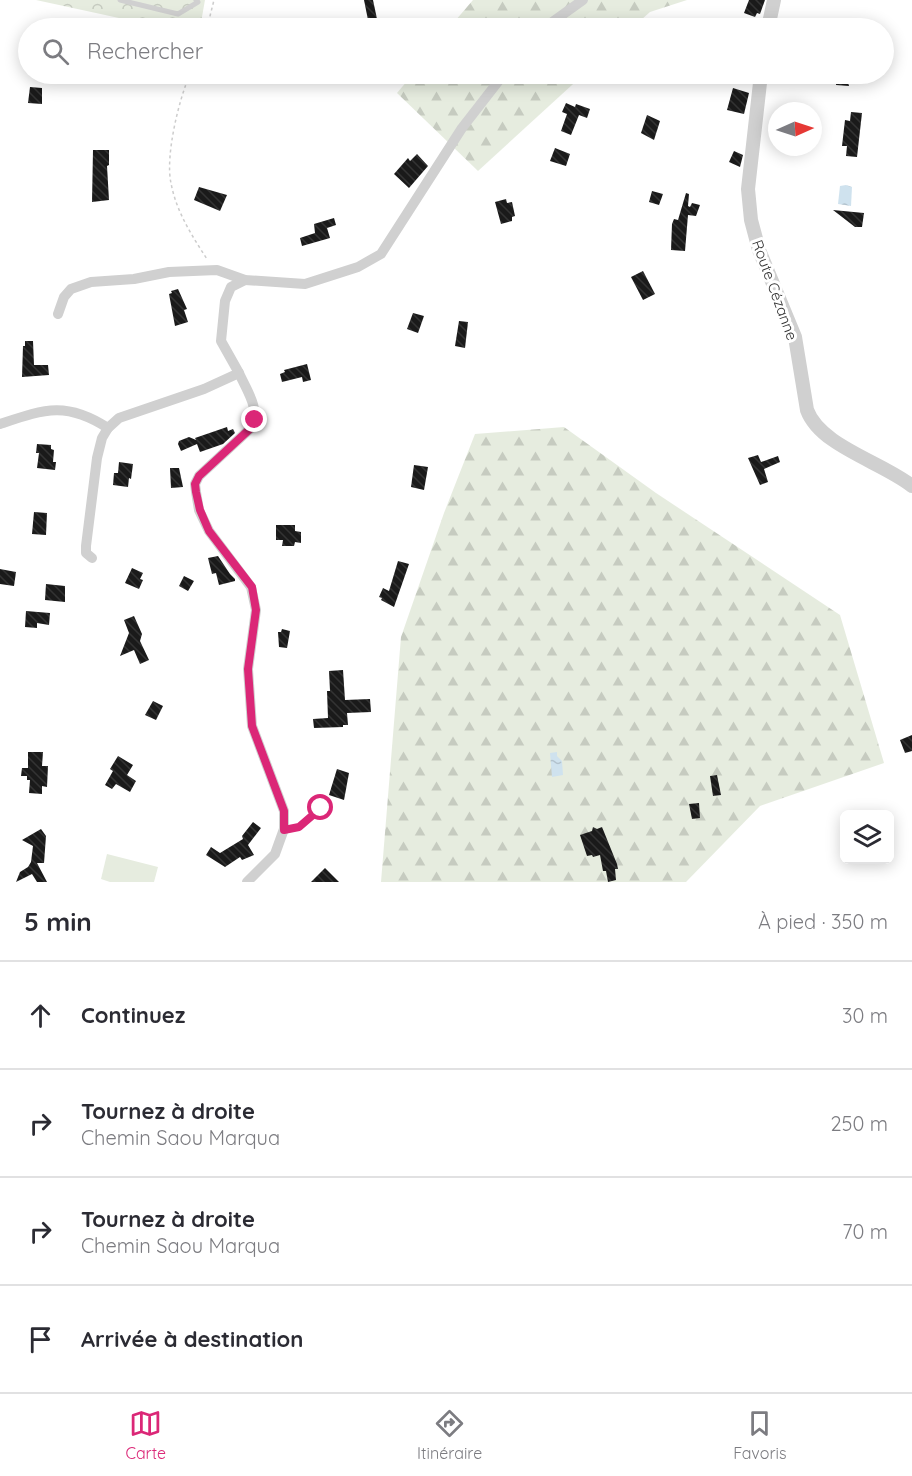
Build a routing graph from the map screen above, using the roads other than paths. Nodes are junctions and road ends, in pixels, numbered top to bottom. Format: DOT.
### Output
graph roads {
  1 [pos="120,0"];
  2 [pos="198,0"];
  3 [pos="583,0"];
  4 [pos="774,0"];
  5 [pos="558,18"];
  6 [pos="770,18"];
  7 [pos="496,84"];
  8 [pos="760,84"];
  9 [pos="244,280"];
  10 [pos="58,314"];
  11 [pos="239,373"];
  12 [pos="0,423"];
  13 [pos="108,428"];
  14 [pos="912,486"];
  15 [pos="92,558"];
  16 [pos="247,882"];
  1 -- 2 [label="lane"];
  3 -- 5 [label="street"];
  4 -- 6 [label="street"];
  7 -- 9 [label="street"];
  8 -- 14 [label="street, Route Cézanne"];
  9 -- 10 [label="street"];
  9 -- 11 [label="street"];
  11 -- 13 [label="street"];
  11 -- 16 [label="street"];
  12 -- 13 [label="street"];
  13 -- 15 [label="street"];
}
